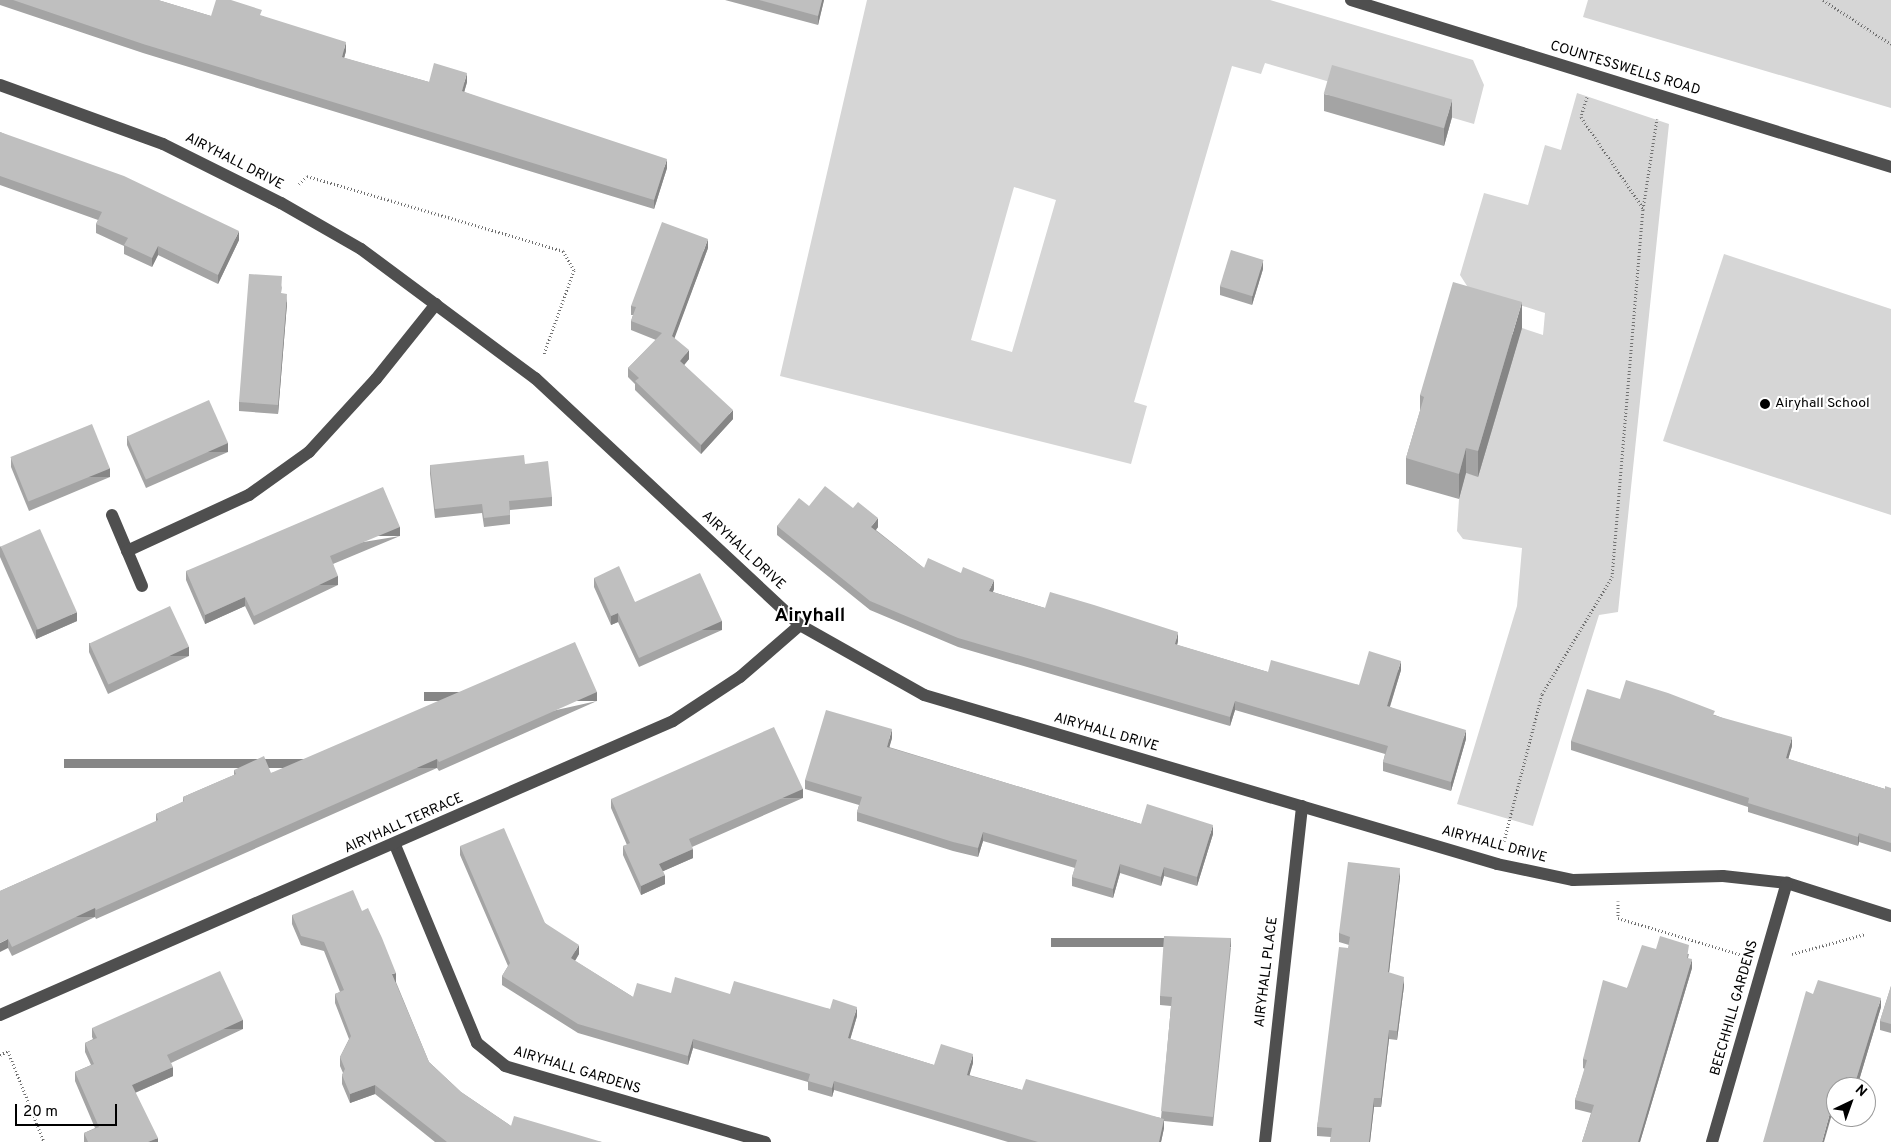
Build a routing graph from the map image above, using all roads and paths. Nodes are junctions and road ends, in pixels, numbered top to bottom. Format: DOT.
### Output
graph roads {
  1 [pos="1351,0"];
  2 [pos="1823,0"];
  3 [pos="1891,44"];
  4 [pos="1594,75"];
  5 [pos="0,84"];
  6 [pos="1660,96"];
  7 [pos="1891,167"];
  8 [pos="281,203"];
  9 [pos="1643,209"];
  10 [pos="436,304"];
  11 [pos="535,378"];
  12 [pos="112,515"];
  13 [pos="127,551"];
  14 [pos="142,586"];
  15 [pos="800,625"];
  16 [pos="1302,806"];
  17 [pos="395,845"];
  18 [pos="1497,864"];
  19 [pos="1618,881"];
  20 [pos="1787,883"];
  21 [pos="1891,916"];
  22 [pos="1873,932"];
  23 [pos="1764,962"];
  24 [pos="0,1015"];
  25 [pos="0,1055"];
  26 [pos="44,1142"];
  27 [pos="765,1142"];
  28 [pos="1265,1142"];
  29 [pos="1712,1142"];
  1 -- 4 [label="street, COUNTESSWELLS ROAD"];
  2 -- 3 [label="path"];
  4 -- 6 [label="street, COUNTESSWELLS ROAD"];
  4 -- 9 [label="path"];
  5 -- 8 [label="street, AIRYHALL DRIVE"];
  6 -- 7 [label="street, COUNTESSWELLS ROAD"];
  6 -- 9 [label="path"];
  8 -- 10 [label="street, AIRYHALL DRIVE"];
  8 -- 11 [label="path"];
  9 -- 18 [label="path"];
  10 -- 11 [label="street, AIRYHALL DRIVE"];
  10 -- 13 [label="street"];
  11 -- 15 [label="street, AIRYHALL DRIVE"];
  12 -- 13 [label="street"];
  13 -- 14 [label="street"];
  15 -- 16 [label="street, AIRYHALL DRIVE"];
  15 -- 17 [label="street, AIRYHALL TERRACE"];
  16 -- 18 [label="street, AIRYHALL DRIVE"];
  16 -- 28 [label="street, AIRYHALL PLACE"];
  17 -- 24 [label="street, AIRYHALL TERRACE"];
  17 -- 27 [label="street, AIRYHALL GARDENS"];
  18 -- 19 [label="street, AIRYHALL DRIVE"];
  19 -- 20 [label="street, AIRYHALL DRIVE"];
  19 -- 23 [label="path"];
  20 -- 21 [label="street, AIRYHALL DRIVE"];
  20 -- 23 [label="street, BEECHHILL GARDENS"];
  22 -- 23 [label="path"];
  23 -- 29 [label="street, BEECHHILL GARDENS"];
  25 -- 26 [label="path"];
}
